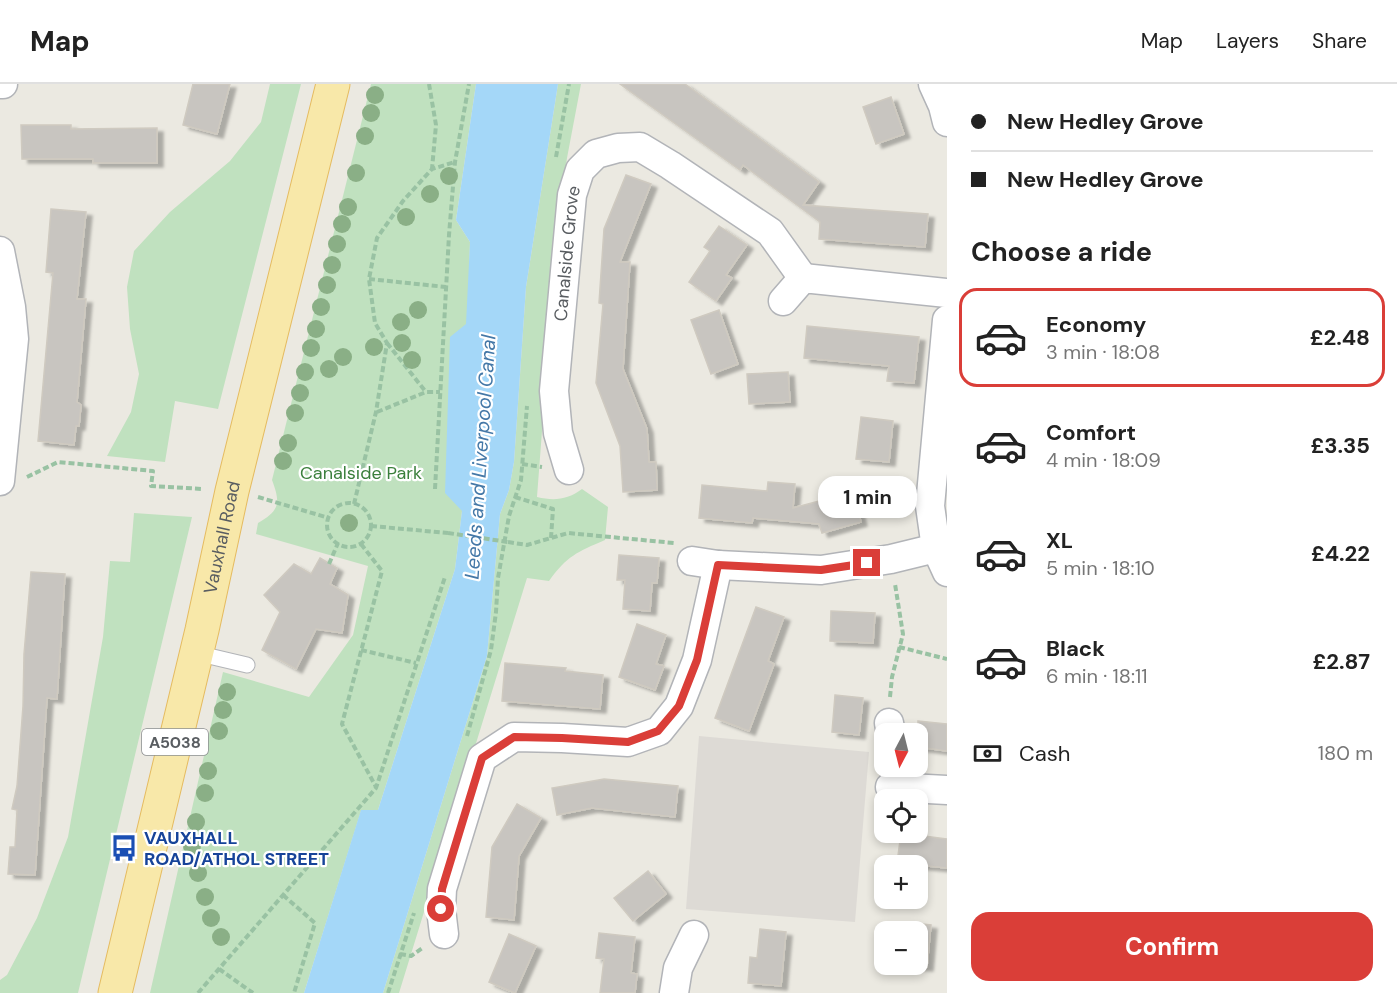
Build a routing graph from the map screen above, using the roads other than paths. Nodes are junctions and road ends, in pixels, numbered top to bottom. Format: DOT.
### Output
graph roads {
  1 [pos="333,84"];
  2 [pos="933,84"];
  3 [pos="947,122"];
  4 [pos="0,250"];
  5 [pos="803,278"];
  6 [pos="947,293"];
  7 [pos="783,301"];
  8 [pos="947,320"];
  9 [pos="569,470"];
  10 [pos="0,479"];
  11 [pos="941,560"];
  12 [pos="196,653"];
  13 [pos="247,665"];
  14 [pos="890,784"];
  15 [pos="947,790"];
  16 [pos="444,934"];
  17 [pos="694,935"];
  18 [pos="115,993"];
  19 [pos="674,993"];
  1 -- 12 [label="main road, Vauxhall Road / A5038"];
  2 -- 3 [label="street"];
  4 -- 10 [label="street"];
  5 -- 6 [label="street"];
  5 -- 7 [label="street"];
  5 -- 9 [label="street, Canalside Grove"];
  8 -- 11 [label="street"];
  11 -- 16 [label="street"];
  12 -- 13 [label="lane"];
  12 -- 18 [label="main road, Vauxhall Road / A5038"];
  14 -- 15 [label="street"];
  17 -- 19 [label="street"];
}
